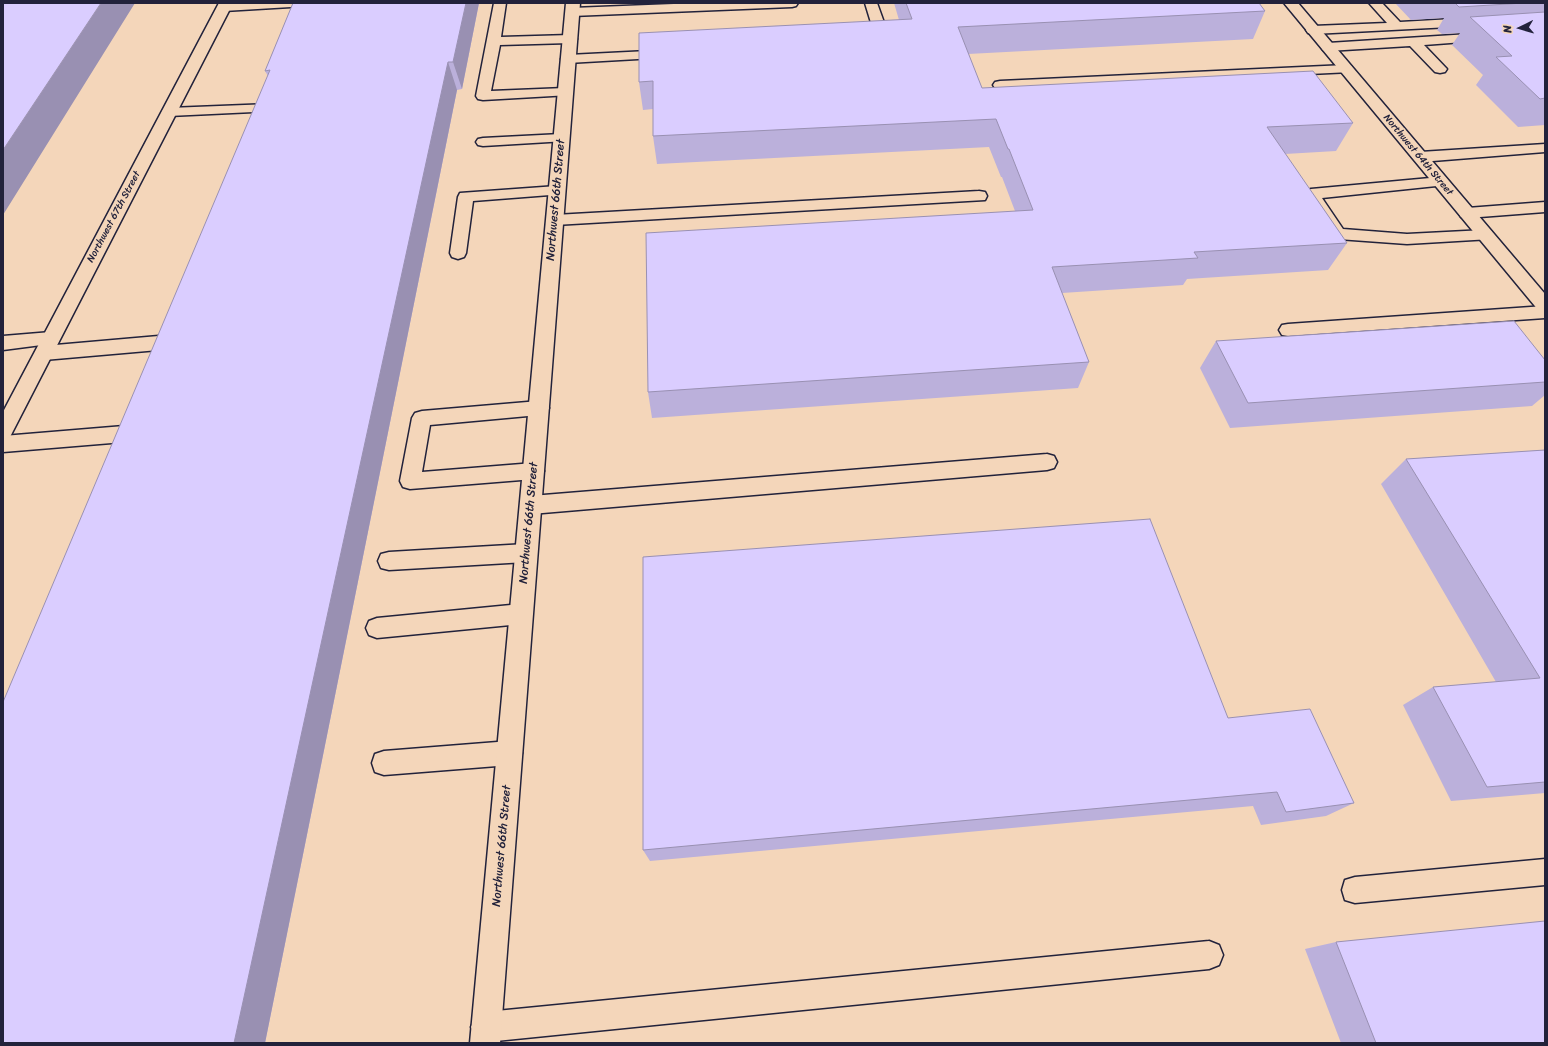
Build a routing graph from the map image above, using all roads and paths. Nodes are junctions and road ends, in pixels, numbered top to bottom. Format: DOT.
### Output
graph roads {
  1 [pos="291,3"];
  2 [pos="500,3"];
  3 [pos="792,3"];
  4 [pos="871,3"];
  5 [pos="1291,3"];
  6 [pos="1375,3"];
  7 [pos="225,5"];
  8 [pos="572,7"];
  9 [pos="1482,22"];
  10 [pos="1397,26"];
  11 [pos="1313,30"];
  12 [pos="1499,36"];
  13 [pos="494,41"];
  14 [pos="1414,42"];
  15 [pos="868,43"];
  16 [pos="1328,47"];
  17 [pos="569,49"];
  18 [pos="679,53"];
  19 [pos="1346,69"];
  20 [pos="1440,69"];
  21 [pos="1000,85"];
  22 [pos="565,92"];
  23 [pos="270,108"];
  24 [pos="169,112"];
  25 [pos="561,138"];
  26 [pos="483,142"];
  27 [pos="1545,148"];
  28 [pos="1420,157"];
  29 [pos="1441,182"];
  30 [pos="557,191"];
  31 [pos="979,196"];
  32 [pos="1545,207"];
  33 [pos="1467,213"];
  34 [pos="555,220"];
  35 [pos="1485,235"];
  36 [pos="458,253"];
  37 [pos="1545,306"];
  38 [pos="1545,312"];
  39 [pos="1288,330"];
  40 [pos="170,342"];
  41 [pos="3,343"];
  42 [pos="47,345"];
  43 [pos="539,408"];
  44 [pos="3,432"];
  45 [pos="136,433"];
  46 [pos="1047,462"];
  47 [pos="534,471"];
  48 [pos="531,506"];
  49 [pos="526,553"];
  50 [pos="389,561"];
  51 [pos="521,614"];
  52 [pos="377,628"];
  53 [pos="510,753"];
  54 [pos="384,763"];
  55 [pos="1545,872"];
  56 [pos="1355,890"];
  57 [pos="1209,955"];
  58 [pos="485,1035"];
  1 -- 7 [label="lane"];
  2 -- 13 [label="lane"];
  3 -- 8 [label="lane"];
  4 -- 15 [label="lane"];
  5 -- 11 [label="street, Northwest 64th Street"];
  6 -- 10 [label="lane"];
  7 -- 24 [label="street, Northwest 67th Street"];
  8 -- 17 [label="street, Northwest 66th Street"];
  9 -- 10 [label="lane"];
  10 -- 11 [label="lane"];
  11 -- 16 [label="street, Northwest 64th Street"];
  12 -- 14 [label="lane"];
  13 -- 17 [label="lane"];
  13 -- 22 [label="lane"];
  14 -- 16 [label="lane"];
  14 -- 20 [label="lane"];
  16 -- 19 [label="street, Northwest 64th Street"];
  17 -- 18 [label="lane"];
  17 -- 22 [label="street, Northwest 66th Street"];
  19 -- 21 [label="lane"];
  19 -- 28 [label="street, Northwest 64th Street"];
  22 -- 25 [label="street, Northwest 66th Street"];
  23 -- 24 [label="lane"];
  24 -- 42 [label="street, Northwest 67th Street"];
  25 -- 26 [label="lane"];
  25 -- 30 [label="street, Northwest 66th Street"];
  27 -- 28 [label="lane"];
  28 -- 29 [label="street, Northwest 64th Street"];
  29 -- 33 [label="street, Northwest 64th Street"];
  29 -- 35 [label="lane"];
  30 -- 34 [label="street, Northwest 66th Street"];
  30 -- 36 [label="lane"];
  31 -- 34 [label="lane"];
  32 -- 33 [label="lane"];
  33 -- 35 [label="street, Northwest 64th Street"];
  34 -- 43 [label="street, Northwest 66th Street"];
  35 -- 37 [label="street, Northwest 64th Street"];
  38 -- 39 [label="lane"];
  40 -- 42 [label="lane"];
  41 -- 42 [label="lane"];
  42 -- 44 [label="street, Northwest 67th Street"];
  43 -- 47 [label="street, Northwest 66th Street"];
  43 -- 47 [label="lane"];
  44 -- 45 [label="lane"];
  46 -- 48 [label="lane"];
  47 -- 48 [label="street, Northwest 66th Street"];
  48 -- 49 [label="street, Northwest 66th Street"];
  49 -- 50 [label="lane"];
  49 -- 51 [label="street, Northwest 66th Street"];
  51 -- 52 [label="lane"];
  51 -- 53 [label="street, Northwest 66th Street"];
  53 -- 54 [label="lane"];
  53 -- 58 [label="street, Northwest 66th Street"];
  55 -- 56 [label="lane"];
  57 -- 58 [label="lane"];
}
